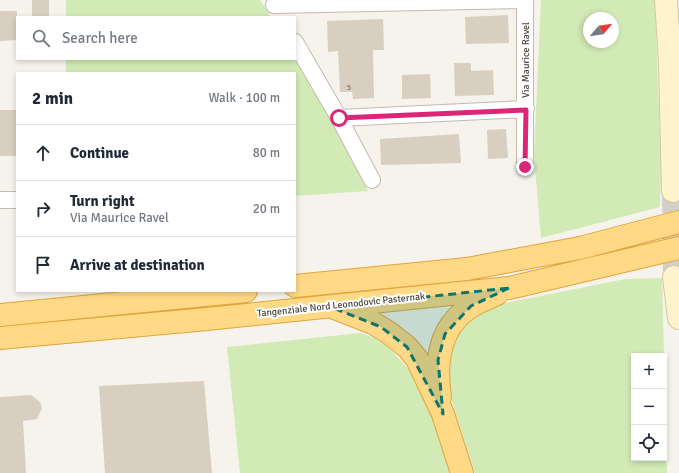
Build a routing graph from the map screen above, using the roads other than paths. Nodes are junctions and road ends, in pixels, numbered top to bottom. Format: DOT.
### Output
graph roads {
  1 [pos="525,0"];
  2 [pos="666,0"];
  3 [pos="275,7"];
  4 [pos="296,44"];
  5 [pos="526,110"];
  6 [pos="339,118"];
  7 [pos="525,167"];
  8 [pos="372,180"];
  9 [pos="673,191"];
  10 [pos="0,200"];
  11 [pos="16,200"];
  12 [pos="679,222"];
  13 [pos="679,248"];
  14 [pos="674,277"];
  15 [pos="296,286"];
  16 [pos="509,288"];
  17 [pos="236,292"];
  18 [pos="331,307"];
  19 [pos="0,315"];
  20 [pos="679,318"];
  21 [pos="0,338"];
  22 [pos="443,414"];
  23 [pos="462,473"];
  1 -- 3 [label="street"];
  1 -- 5 [label="street, Via Maurice Ravel"];
  2 -- 9 [label="main road"];
  4 -- 6 [label="street"];
  5 -- 6 [label="street"];
  5 -- 7 [label="street, Via Maurice Ravel"];
  6 -- 8 [label="street"];
  10 -- 11 [label="street"];
  12 -- 15 [label="highway"];
  13 -- 16 [label="highway, Tangenziale Nord Leonodovic Pasternak"];
  14 -- 20 [label="main road"];
  16 -- 18 [label="highway, Tangenziale Nord Leonodovic Pasternak"];
  16 -- 22 [label="highway"];
  17 -- 19 [label="highway"];
  18 -- 21 [label="highway, Tangenziale Nord Leonodovic Pasternak"];
  18 -- 22 [label="highway"];
  22 -- 23 [label="highway"];
}
